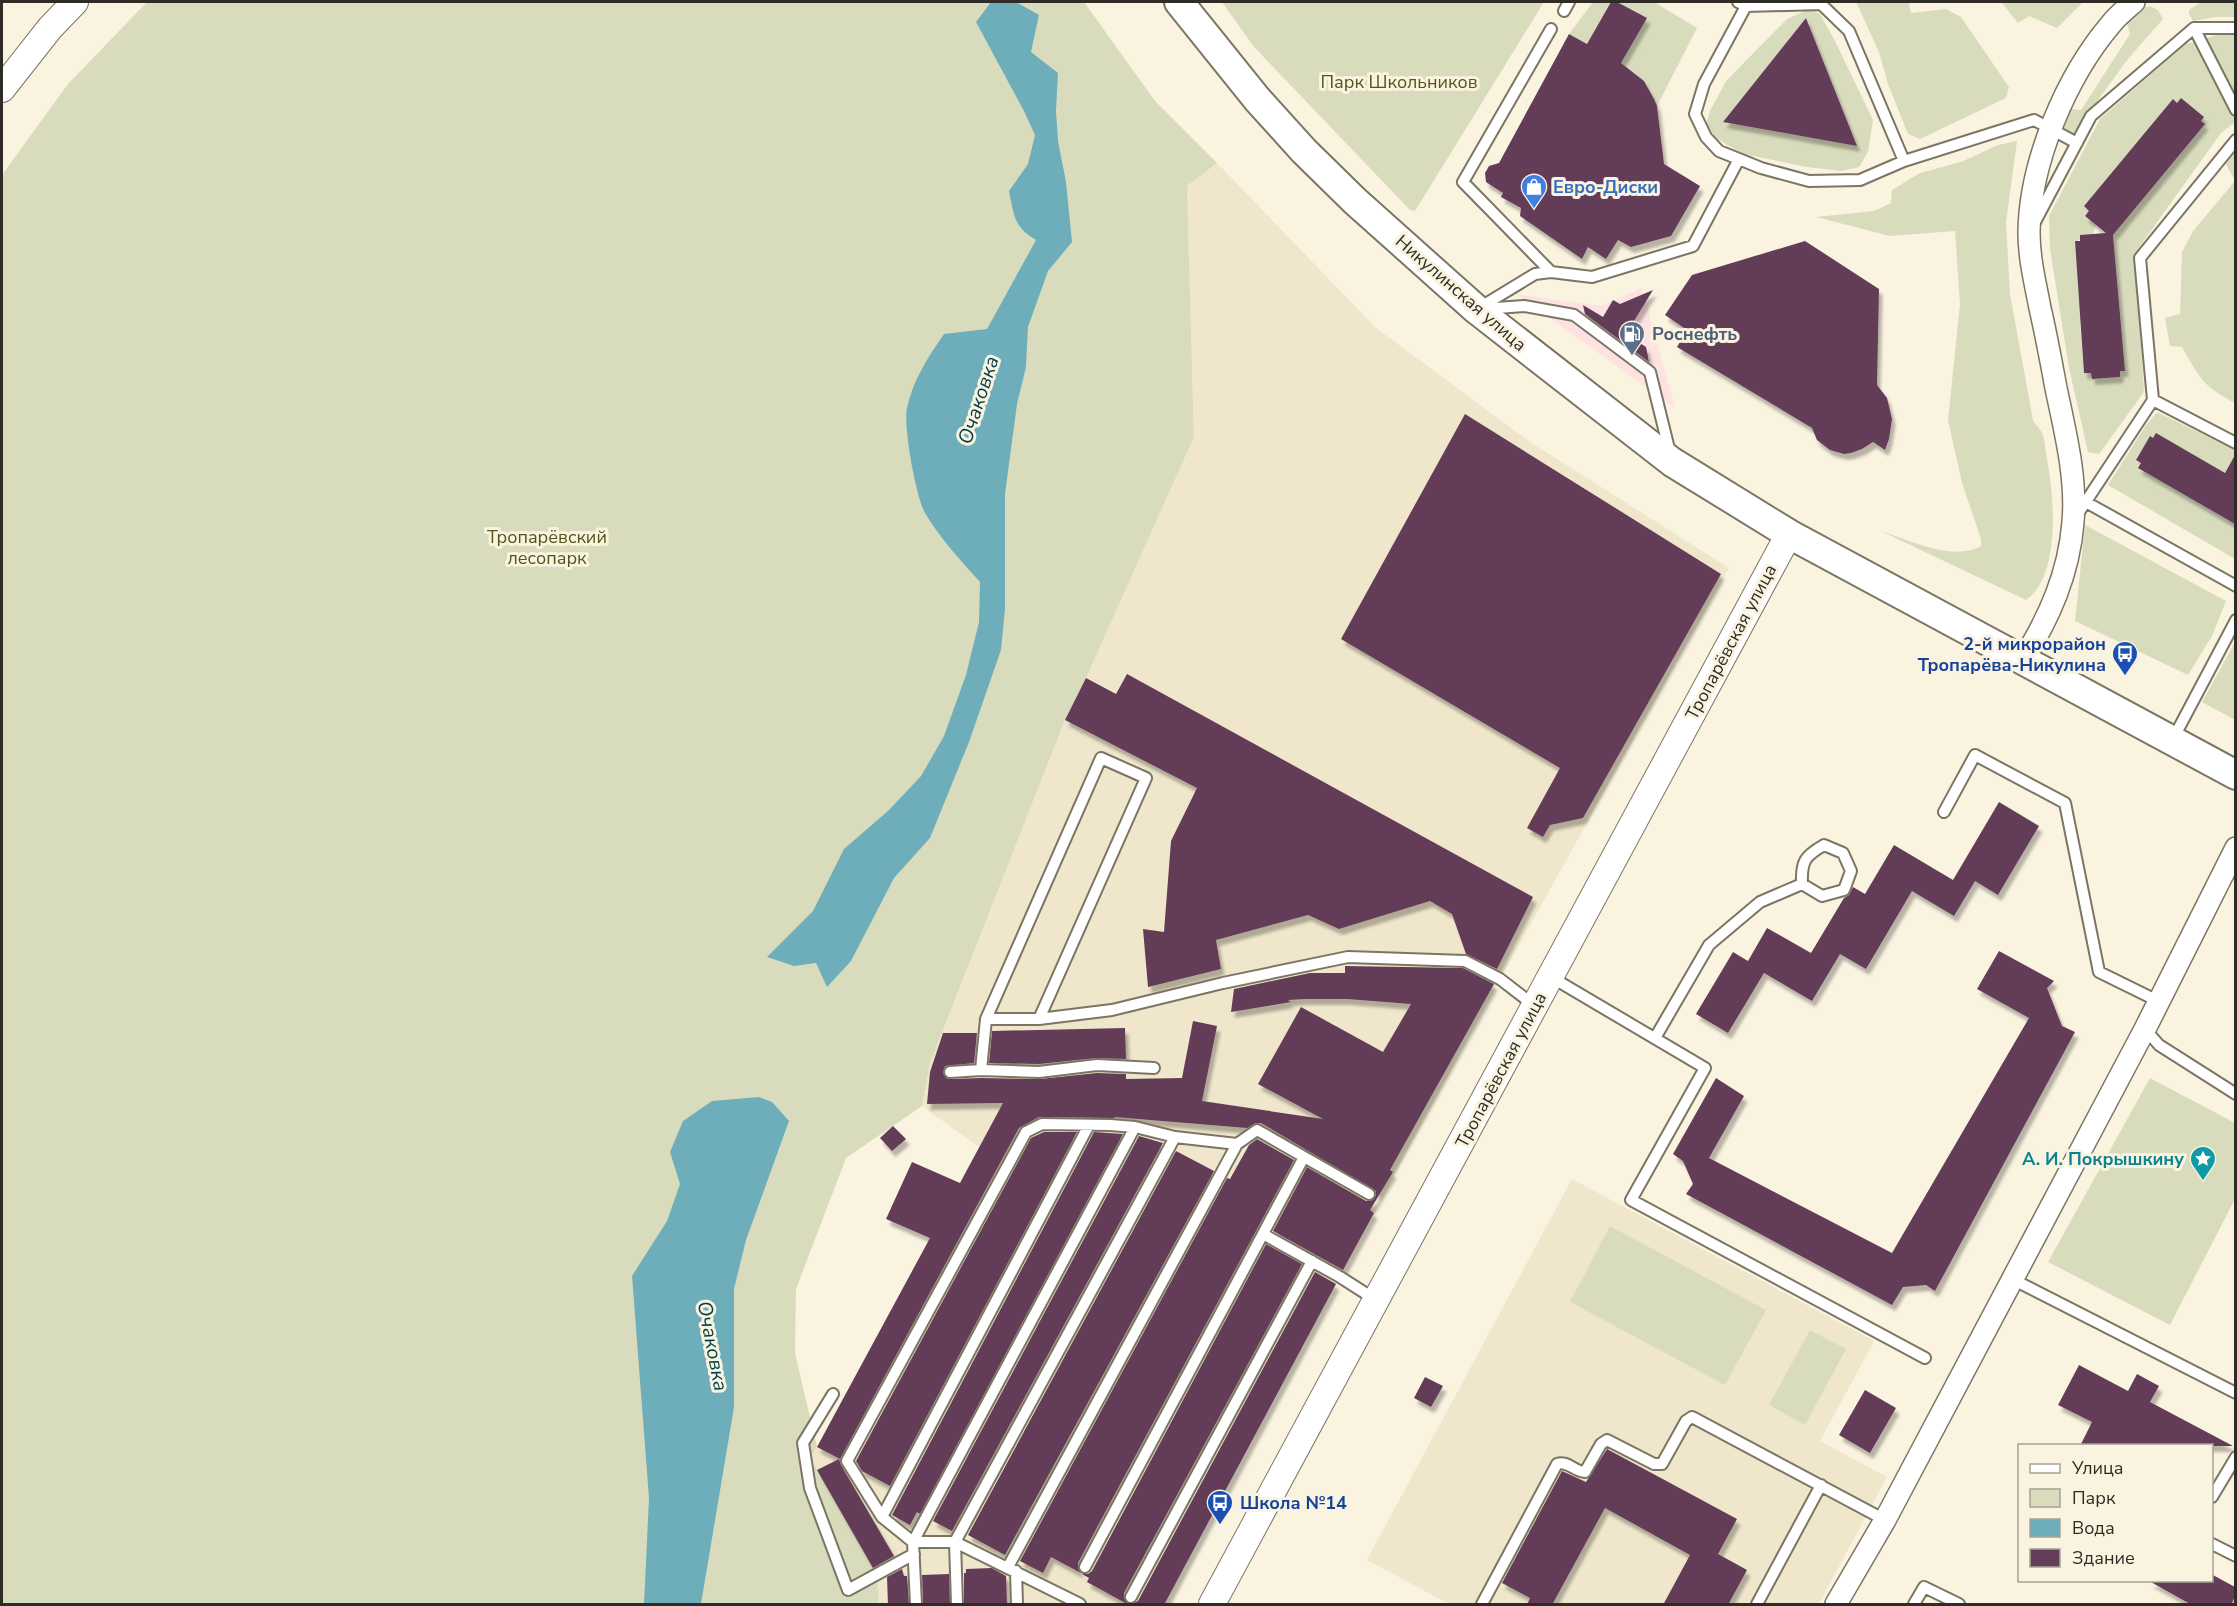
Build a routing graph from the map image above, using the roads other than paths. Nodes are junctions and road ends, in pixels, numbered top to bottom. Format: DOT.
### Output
graph roads {
  1 [pos="75,2"];
  2 [pos="1179,2"];
  3 [pos="1820,2"];
  4 [pos="2134,2"];
  5 [pos="1742,4"];
  6 [pos="2194,28"];
  7 [pos="2235,28"];
  8 [pos="1551,29"];
  9 [pos="2,89"];
  10 [pos="2235,110"];
  11 [pos="2051,130"];
  12 [pos="2235,140"];
  13 [pos="2077,143"];
  14 [pos="1739,159"];
  15 [pos="1904,161"];
  16 [pos="2030,232"];
  17 [pos="1551,272"];
  18 [pos="1477,310"];
  19 [pos="2153,400"];
  20 [pos="2235,443"];
  21 [pos="1672,462"];
  22 [pos="2084,501"];
  23 [pos="2073,522"];
  24 [pos="1789,534"];
  25 [pos="2235,586"];
  26 [pos="2235,620"];
  27 [pos="2022,661"];
  28 [pos="2172,742"];
  29 [pos="2235,775"];
  30 [pos="1944,812"];
  31 [pos="2235,848"];
  32 [pos="1802,884"];
  33 [pos="1551,976"];
  34 [pos="2160,1002"];
  35 [pos="1535,1006"];
  36 [pos="986,1019"];
  37 [pos="1039,1019"];
  38 [pos="2145,1029"];
  39 [pos="1655,1038"];
  40 [pos="1154,1068"];
  41 [pos="981,1070"];
  42 [pos="950,1072"];
  43 [pos="2235,1094"];
  44 [pos="1089,1125"];
  45 [pos="1135,1127"];
  46 [pos="1175,1137"];
  47 [pos="1237,1144"];
  48 [pos="1304,1157"];
  49 [pos="1368,1194"];
  50 [pos="1263,1234"];
  51 [pos="1312,1261"];
  52 [pos="2013,1279"];
  53 [pos="1377,1300"];
  54 [pos="1925,1358"];
  55 [pos="833,1394"];
  56 [pos="2235,1394"];
  57 [pos="2235,1457"];
  58 [pos="1821,1485"];
  59 [pos="2213,1494"];
  60 [pos="882,1517"];
  61 [pos="1885,1520"];
  62 [pos="913,1542"];
  63 [pos="956,1542"];
  64 [pos="2213,1545"];
  65 [pos="914,1554"];
  66 [pos="2235,1556"];
  67 [pos="1085,1567"];
  68 [pos="1012,1569"];
  69 [pos="1131,1597"];
  70 [pos="1078,1604"];
  71 [pos="915,1605"];
  72 [pos="957,1605"];
  73 [pos="1017,1605"];
  74 [pos="1212,1605"];
  75 [pos="1482,1605"];
  76 [pos="1757,1605"];
  77 [pos="1836,1605"];
  78 [pos="1914,1605"];
  79 [pos="1959,1605"];
  1 -- 9 [label="street"];
  2 -- 18 [label="main road, Никулинская улица"];
  3 -- 5 [label="lane"];
  3 -- 15 [label="lane"];
  4 -- 11 [label="street"];
  5 -- 14 [label="lane"];
  6 -- 7 [label="lane"];
  6 -- 10 [label="lane"];
  6 -- 13 [label="lane"];
  8 -- 17 [label="lane"];
  11 -- 13 [label="lane"];
  11 -- 15 [label="lane"];
  11 -- 16 [label="street"];
  12 -- 19 [label="lane"];
  13 -- 16 [label="lane"];
  14 -- 15 [label="lane"];
  14 -- 17 [label="lane"];
  16 -- 23 [label="street"];
  17 -- 18 [label="lane"];
  18 -- 21 [label="main road, Никулинская улица"];
  18 -- 21 [label="lane"];
  19 -- 20 [label="lane"];
  19 -- 22 [label="lane"];
  21 -- 24 [label="main road, Никулинская улица"];
  22 -- 23 [label="lane"];
  22 -- 25 [label="lane"];
  23 -- 27 [label="street"];
  24 -- 27 [label="main road, Никулинская улица"];
  24 -- 33 [label="street, Тропарёвская улица"];
  26 -- 28 [label="lane"];
  27 -- 28 [label="main road, Никулинская улица"];
  28 -- 29 [label="main road, Никулинская улица"];
  30 -- 34 [label="lane"];
  31 -- 34 [label="street"];
  32 -- 32 [label="lane"];
  32 -- 39 [label="lane"];
  33 -- 35 [label="street, Тропарёвская улица"];
  33 -- 39 [label="lane"];
  34 -- 38 [label="street"];
  35 -- 37 [label="lane"];
  35 -- 53 [label="street, Тропарёвская улица"];
  36 -- 37 [label="lane"];
  36 -- 37 [label="lane"];
  36 -- 41 [label="lane"];
  38 -- 43 [label="lane"];
  38 -- 52 [label="street"];
  39 -- 54 [label="lane"];
  40 -- 41 [label="lane"];
  41 -- 42 [label="lane"];
  44 -- 45 [label="lane"];
  44 -- 60 [label="lane"];
  44 -- 60 [label="lane"];
  45 -- 46 [label="lane"];
  45 -- 62 [label="lane"];
  46 -- 47 [label="lane"];
  46 -- 63 [label="lane"];
  47 -- 48 [label="lane"];
  47 -- 68 [label="lane"];
  48 -- 49 [label="lane"];
  48 -- 50 [label="lane"];
  50 -- 51 [label="lane"];
  50 -- 67 [label="lane"];
  51 -- 53 [label="lane"];
  51 -- 69 [label="lane"];
  52 -- 56 [label="lane"];
  52 -- 61 [label="street"];
  53 -- 74 [label="street, Тропарёвская улица"];
  55 -- 65 [label="lane"];
  57 -- 59 [label="lane"];
  58 -- 61 [label="lane"];
  58 -- 75 [label="lane"];
  58 -- 76 [label="lane"];
  60 -- 62 [label="lane"];
  61 -- 77 [label="street"];
  62 -- 63 [label="lane"];
  62 -- 65 [label="lane"];
  63 -- 68 [label="lane"];
  63 -- 72 [label="lane"];
  64 -- 66 [label="lane"];
  65 -- 71 [label="lane"];
  68 -- 70 [label="lane"];
  68 -- 73 [label="lane"];
  78 -- 79 [label="lane"];
}
